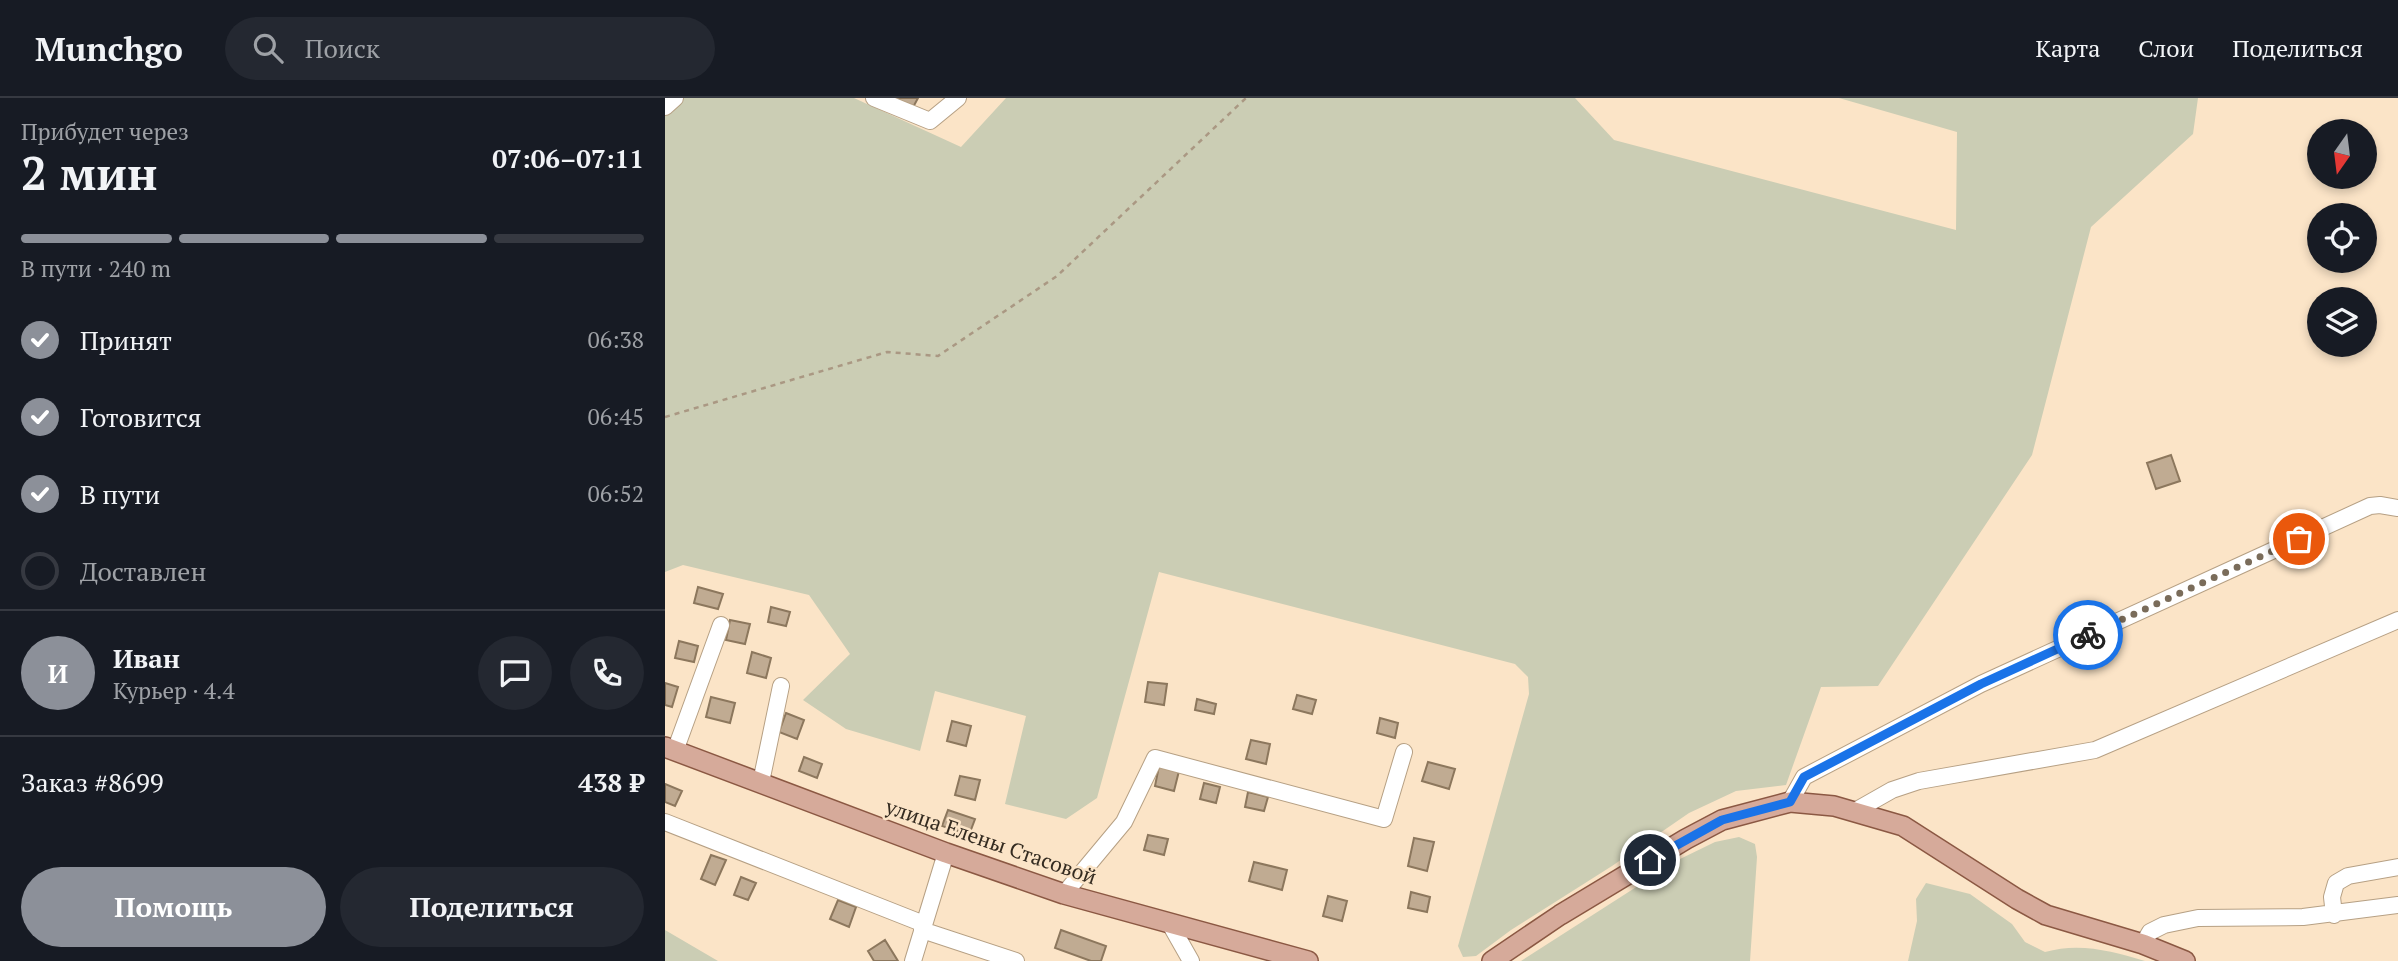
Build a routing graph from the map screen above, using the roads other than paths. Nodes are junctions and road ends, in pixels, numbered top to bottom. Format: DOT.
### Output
graph roads {
  1 [pos="675,98"];
  2 [pos="874,98"];
  3 [pos="958,98"];
  4 [pos="665,107"];
  5 [pos="2398,508"];
  6 [pos="2398,620"];
  7 [pos="721,625"];
  8 [pos="781,686"];
  9 [pos="670,749"];
  10 [pos="1403,752"];
  11 [pos="761,782"];
  12 [pos="1790,802"];
  13 [pos="1855,811"];
  14 [pos="665,822"];
  15 [pos="946,853"];
  16 [pos="2398,867"];
  17 [pos="1064,894"];
  18 [pos="2398,905"];
  19 [pos="2335,915"];
  20 [pos="1170,924"];
  21 [pos="923,927"];
  22 [pos="2143,944"];
  23 [pos="913,961"];
  24 [pos="1016,961"];
  25 [pos="1191,961"];
  26 [pos="1308,961"];
  27 [pos="1492,961"];
  28 [pos="2185,961"];
  1 -- 4 [label="street"];
  2 -- 3 [label="street"];
  5 -- 12 [label="street"];
  6 -- 13 [label="street"];
  7 -- 9 [label="street"];
  8 -- 11 [label="street"];
  9 -- 11 [label="main road, улица Елены Стасовой"];
  10 -- 17 [label="street"];
  11 -- 15 [label="main road, улица Елены Стасовой"];
  12 -- 13 [label="main road"];
  12 -- 27 [label="main road"];
  13 -- 22 [label="main road"];
  14 -- 21 [label="street"];
  15 -- 17 [label="main road, улица Елены Стасовой"];
  15 -- 21 [label="street"];
  16 -- 19 [label="street"];
  17 -- 20 [label="main road, улица Елены Стасовой"];
  18 -- 19 [label="street"];
  19 -- 22 [label="street"];
  20 -- 25 [label="street"];
  20 -- 26 [label="main road, улица Елены Стасовой"];
  21 -- 23 [label="street"];
  21 -- 24 [label="street"];
  22 -- 28 [label="main road"];
}
